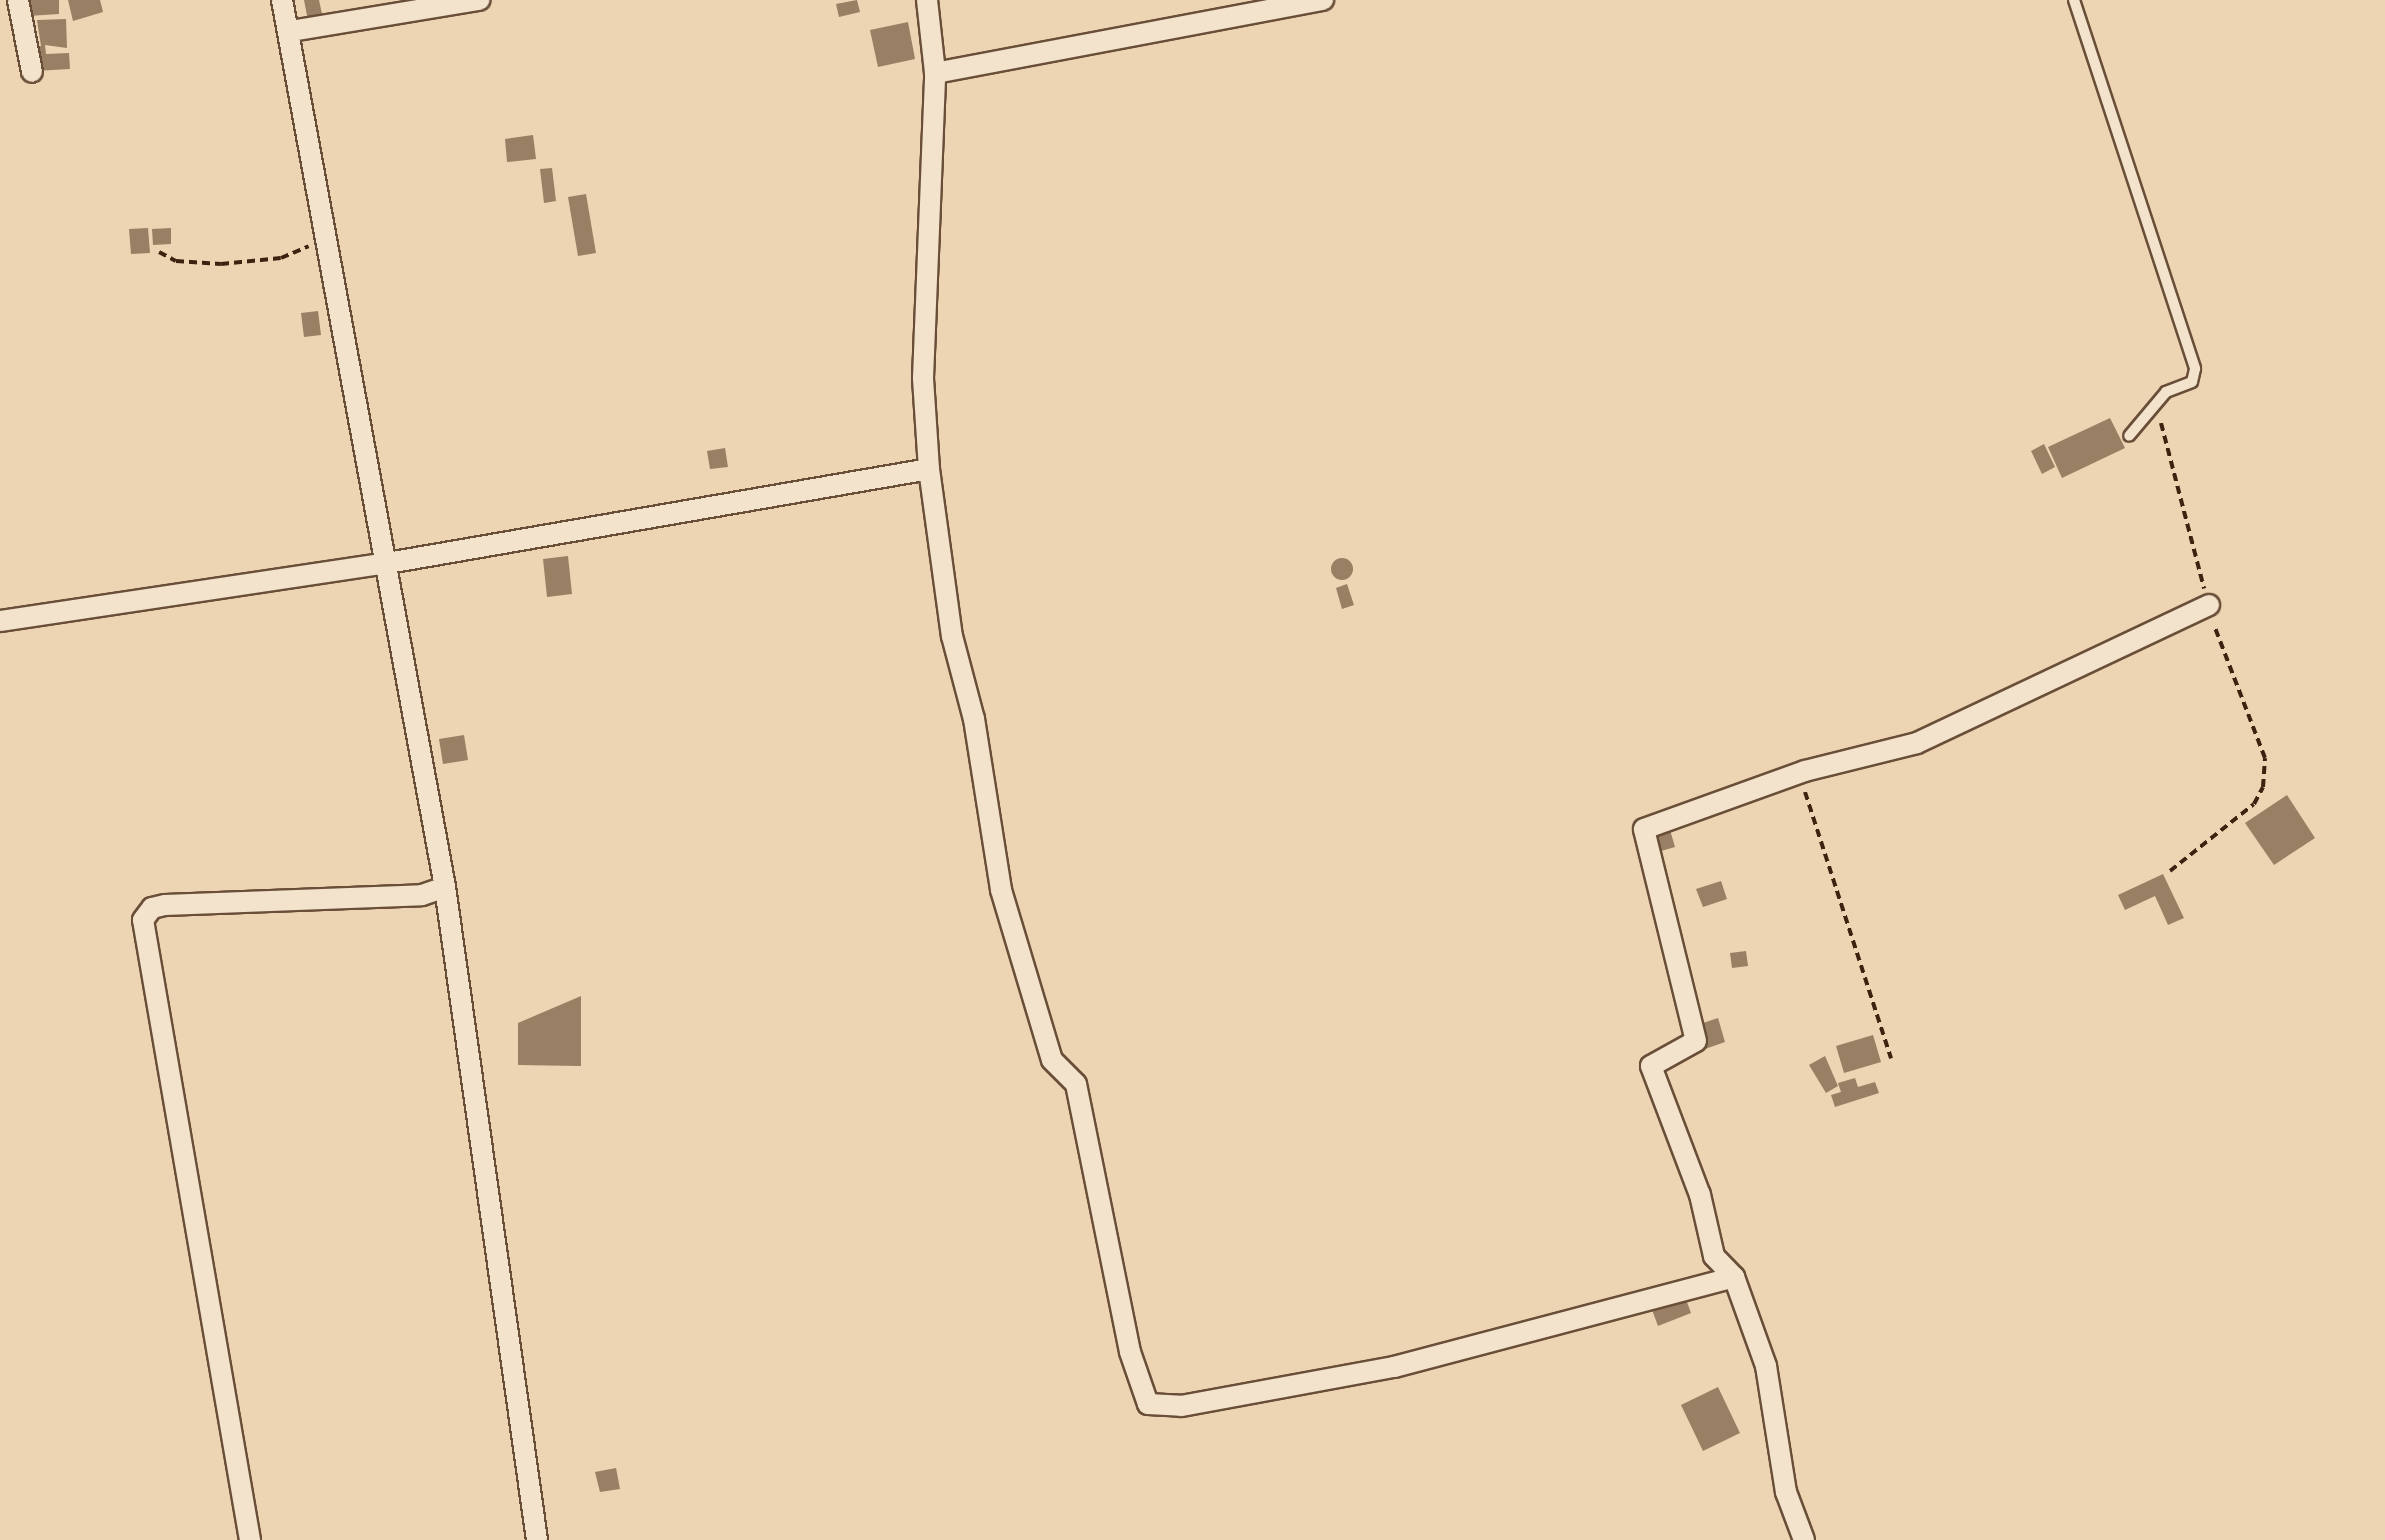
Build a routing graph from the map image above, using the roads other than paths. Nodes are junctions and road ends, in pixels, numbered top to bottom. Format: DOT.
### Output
graph roads {
  1 [pos="18,0"];
  2 [pos="282,0"];
  3 [pos="479,0"];
  4 [pos="927,0"];
  5 [pos="1323,0"];
  6 [pos="2074,0"];
  7 [pos="291,32"];
  8 [pos="32,72"];
  9 [pos="934,73"];
  10 [pos="2129,436"];
  11 [pos="929,470"];
  12 [pos="382,564"];
  13 [pos="2209,605"];
  14 [pos="0,621"];
  15 [pos="444,886"];
  16 [pos="1734,1277"];
  17 [pos="250,1540"];
  18 [pos="536,1540"];
  19 [pos="1804,1540"];
  1 -- 8 [label="street"];
  2 -- 7 [label="street"];
  3 -- 7 [label="street"];
  4 -- 9 [label="street"];
  5 -- 9 [label="street"];
  6 -- 10 [label="lane"];
  7 -- 12 [label="street"];
  9 -- 11 [label="street"];
  11 -- 12 [label="street"];
  11 -- 16 [label="street"];
  12 -- 14 [label="street"];
  12 -- 15 [label="street"];
  13 -- 16 [label="street"];
  15 -- 17 [label="street"];
  15 -- 18 [label="street"];
  16 -- 19 [label="street"];
}
